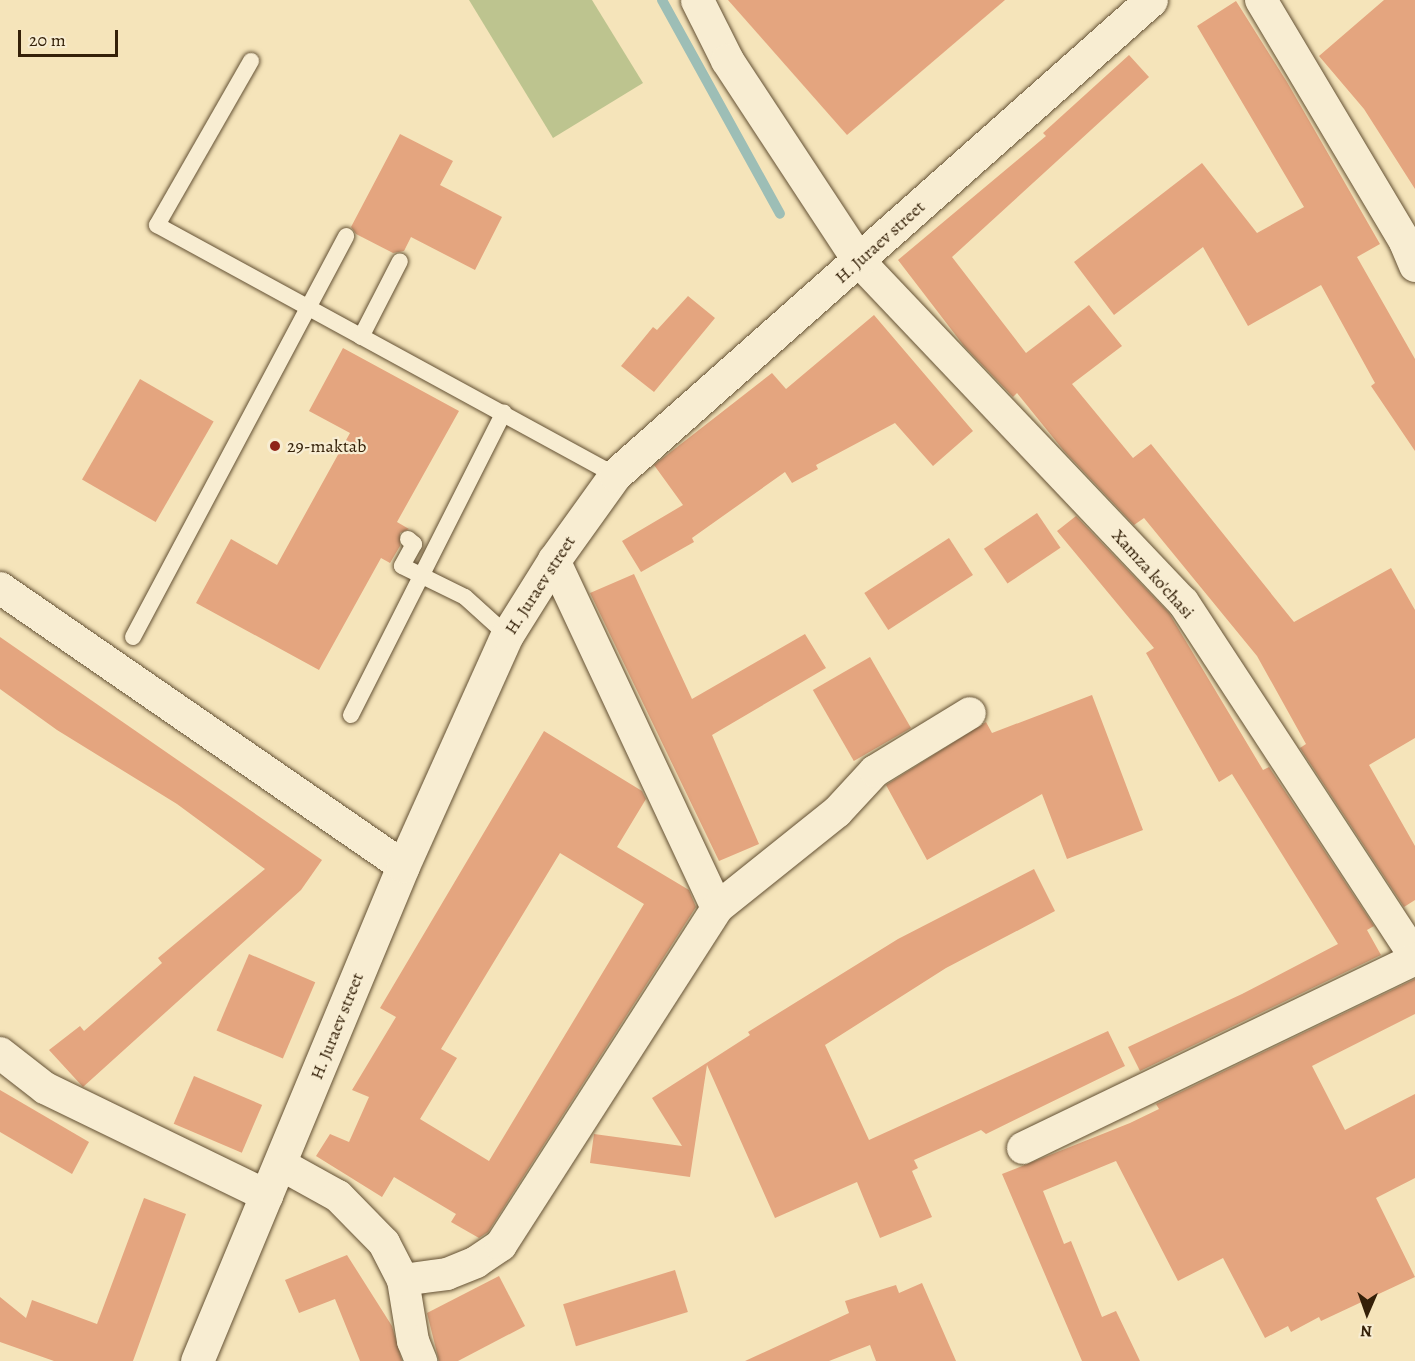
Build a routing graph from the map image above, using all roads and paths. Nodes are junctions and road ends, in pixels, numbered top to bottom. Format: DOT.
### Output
graph roads {
  1 [pos="697,0"];
  2 [pos="1151,0"];
  3 [pos="1261,0"];
  4 [pos="251,61"];
  5 [pos="346,236"];
  6 [pos="400,261"];
  7 [pos="859,261"];
  8 [pos="1415,266"];
  9 [pos="308,309"];
  10 [pos="362,337"];
  11 [pos="504,412"];
  12 [pos="615,475"];
  13 [pos="408,539"];
  14 [pos="554,560"];
  15 [pos="429,577"];
  16 [pos="0,588"];
  17 [pos="507,635"];
  18 [pos="133,637"];
  19 [pos="970,713"];
  20 [pos="351,715"];
  21 [pos="403,866"];
  22 [pos="717,908"];
  23 [pos="1406,921"];
  24 [pos="1415,958"];
  25 [pos="0,1053"];
  26 [pos="1023,1148"];
  27 [pos="280,1164"];
  28 [pos="267,1196"];
  29 [pos="403,1280"];
  30 [pos="197,1361"];
  31 [pos="420,1361"];
  1 -- 7 [label="street"];
  2 -- 7 [label="street, H. Juraev street"];
  3 -- 8 [label="street"];
  4 -- 9 [label="lane"];
  5 -- 9 [label="lane"];
  6 -- 10 [label="lane"];
  7 -- 12 [label="street, H. Juraev street"];
  7 -- 23 [label="street, Xamza ko'chasi"];
  9 -- 10 [label="lane"];
  9 -- 18 [label="lane"];
  10 -- 11 [label="lane"];
  11 -- 12 [label="lane"];
  11 -- 15 [label="lane"];
  12 -- 14 [label="street, H. Juraev street"];
  13 -- 15 [label="lane"];
  14 -- 17 [label="street, H. Juraev street"];
  14 -- 22 [label="street"];
  15 -- 17 [label="lane"];
  15 -- 20 [label="lane"];
  16 -- 21 [label="street"];
  17 -- 21 [label="street, H. Juraev street"];
  19 -- 22 [label="street"];
  21 -- 27 [label="street, H. Juraev street"];
  22 -- 29 [label="street"];
  23 -- 24 [label="street, Xamza ko'chasi"];
  24 -- 26 [label="street"];
  25 -- 28 [label="street"];
  27 -- 28 [label="street, H. Juraev street"];
  27 -- 29 [label="street"];
  28 -- 30 [label="street, H. Juraev street"];
  29 -- 31 [label="street"];
}
